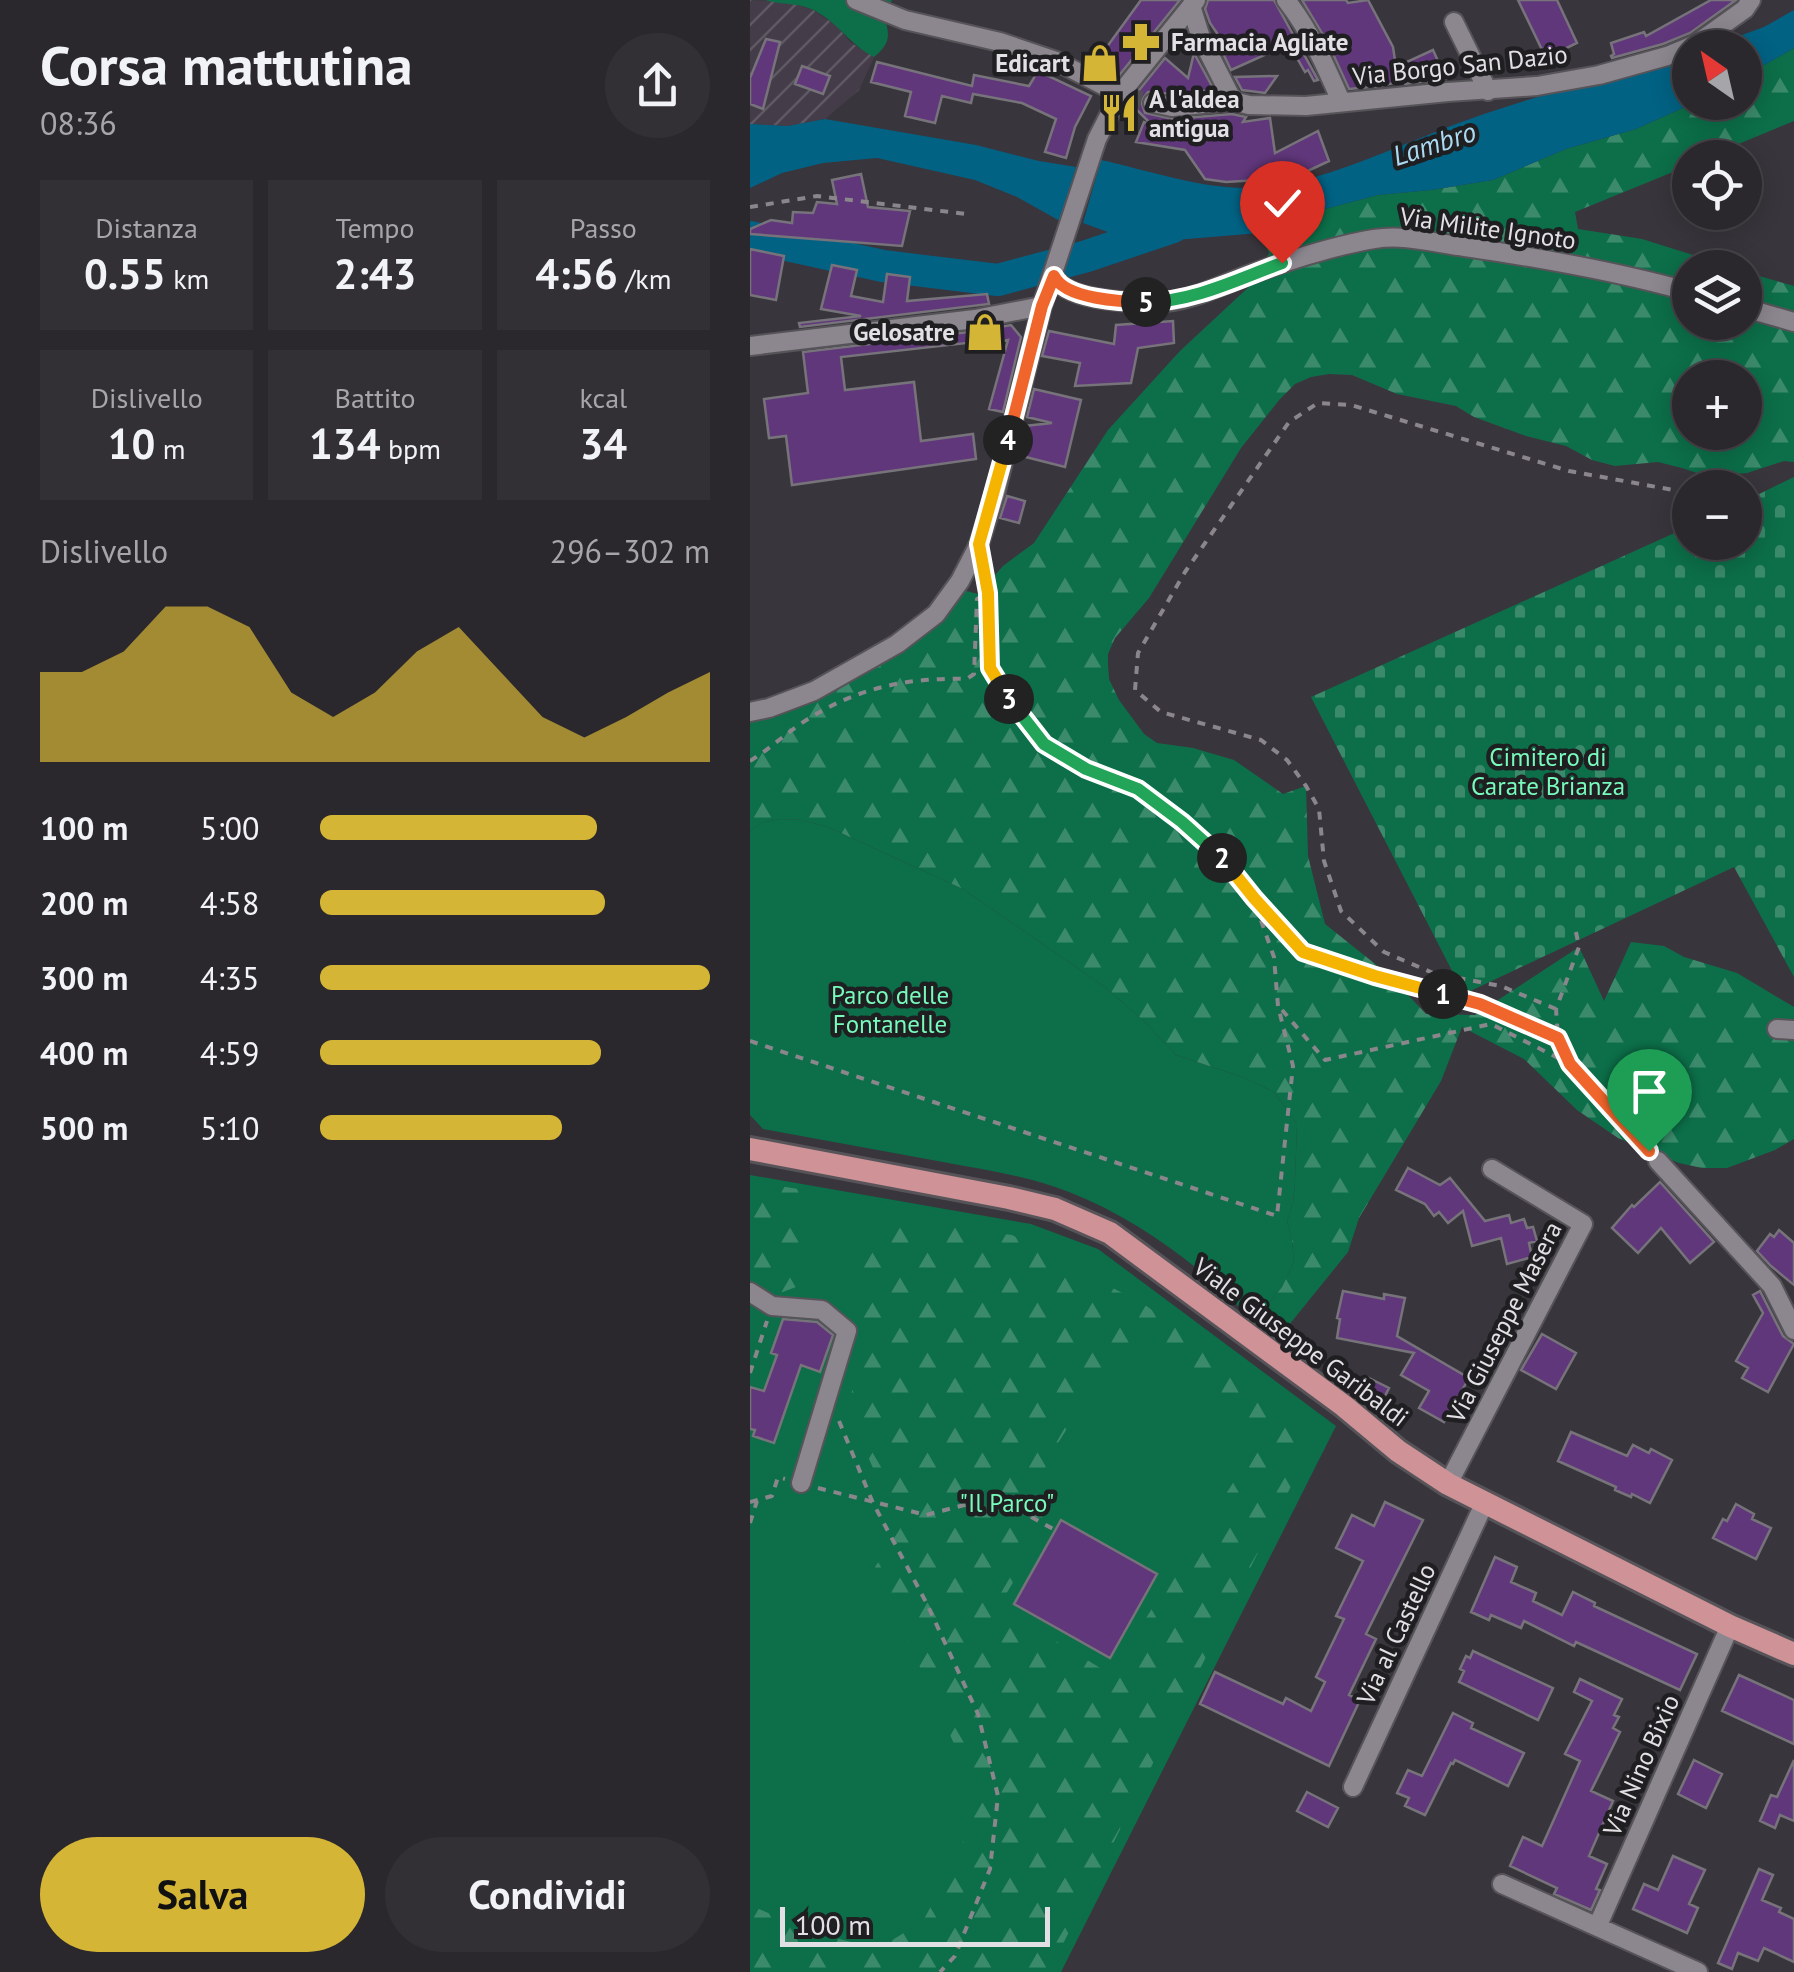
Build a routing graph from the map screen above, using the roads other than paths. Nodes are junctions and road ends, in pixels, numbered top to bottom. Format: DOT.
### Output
graph roads {
  1 [pos="856,0"];
  2 [pos="1286,0"];
  3 [pos="1751,0"];
  4 [pos="1194,3"];
  5 [pos="1454,22"];
  6 [pos="1488,91"];
  7 [pos="1122,95"];
  8 [pos="1233,101"];
  9 [pos="1341,101"];
  10 [pos="1153,104"];
  11 [pos="1054,276"];
  12 [pos="1672,287"];
  13 [pos="1042,306"];
  14 [pos="1762,313"];
  15 [pos="1794,322"];
  16 [pos="750,346"];
  17 [pos="750,712"];
  18 [pos="750,1149"];
  19 [pos="1658,1161"];
  20 [pos="1492,1169"];
  21 [pos="750,1292"];
  22 [pos="1794,1330"];
  23 [pos="801,1483"];
  24 [pos="1448,1484"];
  25 [pos="1485,1502"];
  26 [pos="1730,1626"];
  27 [pos="1794,1654"];
  28 [pos="1353,1788"];
  29 [pos="1502,1884"];
  30 [pos="1598,1925"];
  31 [pos="1698,1972"];
  1 -- 7 [label="street"];
  2 -- 9 [label="street"];
  3 -- 6 [label="street, Via Borgo San Dazio"];
  4 -- 7 [label="street"];
  4 -- 8 [label="street"];
  5 -- 6 [label="street"];
  6 -- 9 [label="street, Via Borgo San Dazio"];
  7 -- 11 [label="street"];
  8 -- 9 [label="street, Via Borgo San Dazio"];
  8 -- 10 [label="street, Via Borgo San Dazio"];
  11 -- 12 [label="street, Via Milite Ignoto"];
  11 -- 13 [label="street"];
  13 -- 16 [label="street"];
  13 -- 17 [label="street"];
  14 -- 15 [label="street"];
  18 -- 24 [label="main road, Viale Giuseppe Garibaldi"];
  19 -- 22 [label="street"];
  20 -- 24 [label="street, Via Giuseppe Masera"];
  21 -- 23 [label="street"];
  24 -- 25 [label="main road, Viale Giuseppe Garibaldi"];
  25 -- 26 [label="main road, Viale Giuseppe Garibaldi"];
  25 -- 28 [label="street, Via al Castello"];
  26 -- 27 [label="main road, Viale Giuseppe Garibaldi"];
  26 -- 30 [label="street, Via Nino Bixio"];
  29 -- 30 [label="street"];
  30 -- 31 [label="street"];
}
